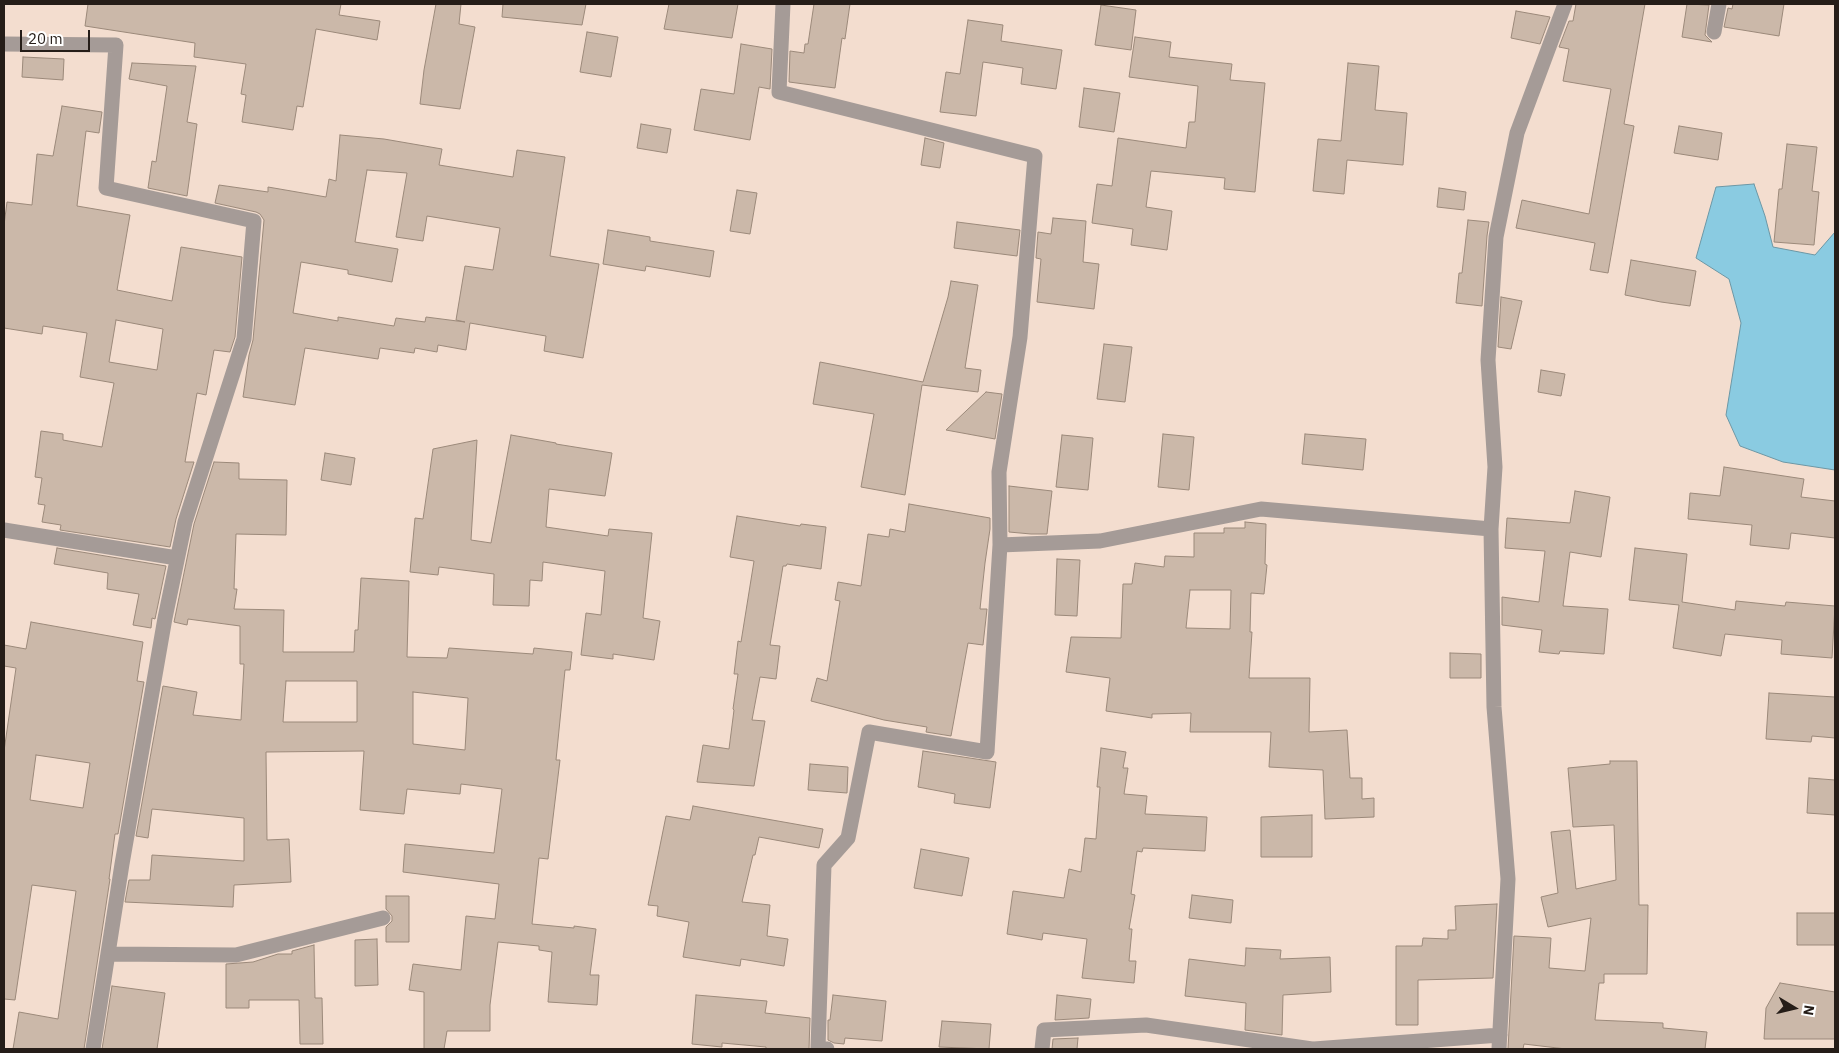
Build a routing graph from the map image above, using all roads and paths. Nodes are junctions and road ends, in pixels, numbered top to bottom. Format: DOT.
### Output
graph roads {
  1 [pos="783,4"];
  2 [pos="1565,4"];
  3 [pos="1719,4"];
  4 [pos="1714,32"];
  5 [pos="4,44"];
  6 [pos="1491,529"];
  7 [pos="4,530"];
  8 [pos="1000,545"];
  9 [pos="177,558"];
  10 [pos="383,918"];
  11 [pos="108,954"];
  12 [pos="1500,1042"];
  13 [pos="93,1049"];
  14 [pos="827,1049"];
  15 [pos="1042,1049"];
  16 [pos="1313,1049"];
  1 -- 8 [label="street"];
  2 -- 6 [label="street"];
  3 -- 4 [label="street"];
  5 -- 9 [label="street"];
  6 -- 8 [label="street"];
  6 -- 12 [label="street"];
  7 -- 9 [label="street"];
  8 -- 14 [label="street"];
  9 -- 11 [label="street"];
  10 -- 11 [label="street"];
  11 -- 13 [label="street"];
  12 -- 16 [label="street"];
  15 -- 16 [label="street"];
}
